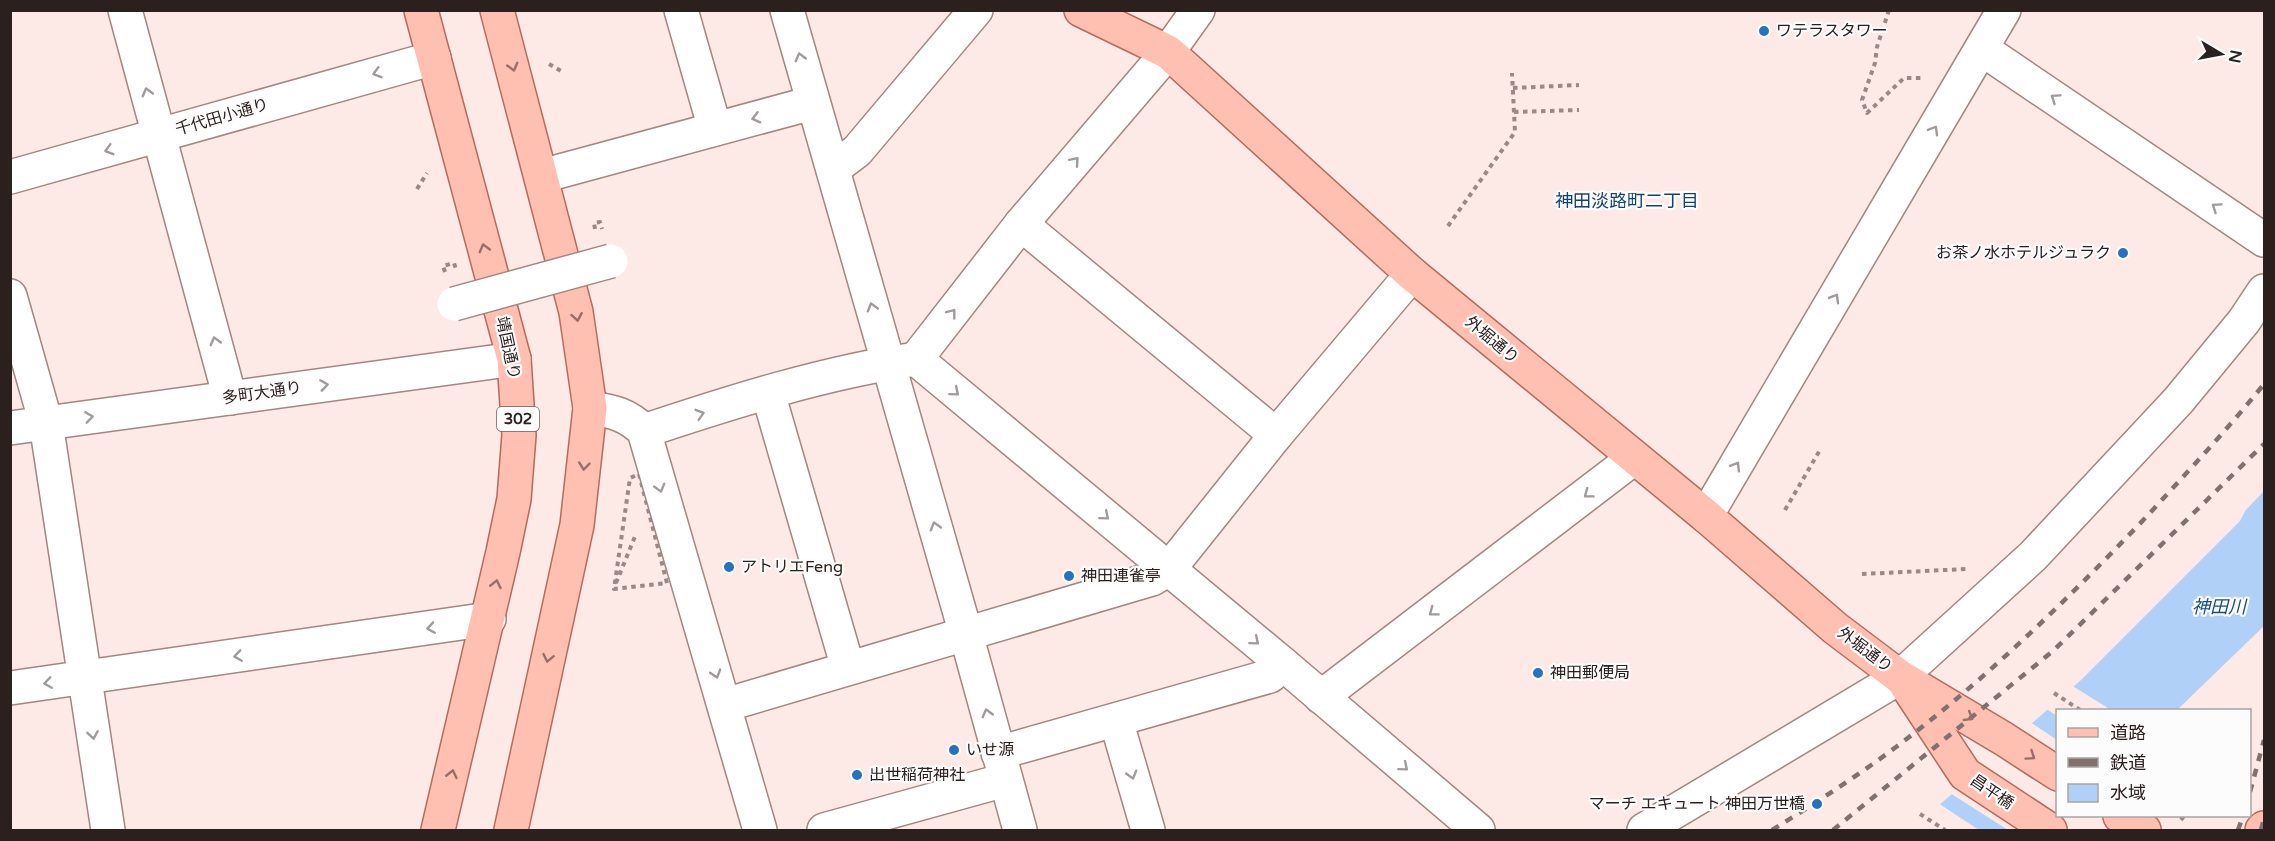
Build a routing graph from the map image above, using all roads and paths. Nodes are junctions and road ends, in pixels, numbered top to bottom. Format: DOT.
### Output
graph roads {
  1 [pos="124,10"];
  2 [pos="421,10"];
  3 [pos="497,10"];
  4 [pos="681,10"];
  5 [pos="787,10"];
  6 [pos="976,10"];
  7 [pos="1081,10"];
  8 [pos="1198,10"];
  9 [pos="1889,10"];
  10 [pos="2004,10"];
  11 [pos="1982,49"];
  12 [pos="1168,52"];
  13 [pos="434,58"];
  14 [pos="546,62"];
  15 [pos="561,71"];
  16 [pos="1512,73"];
  17 [pos="1926,78"];
  18 [pos="1579,85"];
  19 [pos="1513,88"];
  20 [pos="812,103"];
  21 [pos="1579,110"];
  22 [pos="1514,112"];
  23 [pos="715,129"];
  24 [pos="159,136"];
  25 [pos="833,169"];
  26 [pos="427,172"];
  27 [pos="542,176"];
  28 [pos="10,177"];
  29 [pos="417,189"];
  30 [pos="1021,224"];
  31 [pos="1448,226"];
  32 [pos="2265,240"];
  33 [pos="611,261"];
  34 [pos="1412,274"];
  35 [pos="2265,291"];
  36 [pos="10,296"];
  37 [pos="454,304"];
  38 [pos="513,359"];
  39 [pos="902,361"];
  40 [pos="768,393"];
  41 [pos="230,398"];
  42 [pos="590,408"];
  43 [pos="46,423"];
  44 [pos="10,428"];
  45 [pos="644,431"];
  46 [pos="1276,435"];
  47 [pos="1820,450"];
  48 [pos="1634,458"];
  49 [pos="647,508"];
  50 [pos="1785,510"];
  51 [pos="1706,516"];
  52 [pos="643,518"];
  53 [pos="639,528"];
  54 [pos="1973,568"];
  55 [pos="1169,569"];
  56 [pos="1862,574"];
  57 [pos="614,589"];
  58 [pos="489,619"];
  59 [pos="966,634"];
  60 [pos="1283,664"];
  61 [pos="848,668"];
  62 [pos="1900,677"];
  63 [pos="85,678"];
  64 [pos="10,688"];
  65 [pos="2054,693"];
  66 [pos="1321,697"];
  67 [pos="725,705"];
  68 [pos="2077,709"];
  69 [pos="1116,720"];
  70 [pos="1002,767"];
  71 [pos="2056,773"];
  72 [pos="1965,774"];
  73 [pos="1920,814"];
  74 [pos="2122,817"];
  75 [pos="2183,817"];
  76 [pos="2181,820"];
  77 [pos="108,831"];
  78 [pos="438,831"];
  79 [pos="511,831"];
  80 [pos="760,831"];
  81 [pos="824,831"];
  82 [pos="1020,831"];
  83 [pos="1148,831"];
  84 [pos="1478,831"];
  85 [pos="1644,831"];
  86 [pos="1945,831"];
  87 [pos="2050,831"];
  88 [pos="2144,831"];
  24 -- 1 [label="street, one-way"];
  2 -- 13 [label="main road, 靖国通り / 302"];
  3 -- 27 [label="main road, one-way"];
  4 -- 23 [label="street"];
  20 -- 5 [label="street, one-way"];
  6 -- 25 [label="street"];
  7 -- 12 [label="main road, 外堀通り"];
  8 -- 12 [label="street"];
  9 -- 17 [label="path"];
  10 -- 11 [label="street"];
  32 -- 11 [label="street, one-way"];
  51 -- 11 [label="street, one-way"];
  30 -- 12 [label="street, one-way"];
  12 -- 34 [label="main road, 外堀通り"];
  13 -- 24 [label="street, 千代田小通り, one-way"];
  38 -- 13 [label="main road, 靖国通り / 302, one-way"];
  14 -- 15 [label="path"];
  16 -- 19 [label="path"];
  18 -- 19 [label="path, bridge"];
  19 -- 22 [label="path"];
  20 -- 23 [label="street, one-way"];
  20 -- 25 [label="street"];
  21 -- 22 [label="path, bridge"];
  22 -- 31 [label="path"];
  23 -- 27 [label="street"];
  24 -- 28 [label="street, 千代田小通り, one-way"];
  41 -- 24 [label="street, one-way"];
  39 -- 25 [label="street, one-way"];
  26 -- 29 [label="path"];
  27 -- 42 [label="main road, one-way"];
  39 -- 30 [label="street, one-way"];
  30 -- 46 [label="street"];
  33 -- 37 [label="street, bridge"];
  34 -- 46 [label="street"];
  34 -- 48 [label="main road, 外堀通り"];
  35 -- 62 [label="street"];
  36 -- 43 [label="street"];
  41 -- 38 [label="street, 多町大通り, one-way"];
  58 -- 38 [label="main road, 靖国通り / 302, one-way"];
  39 -- 40 [label="street"];
  39 -- 55 [label="street, one-way"];
  59 -- 39 [label="street, one-way"];
  45 -- 40 [label="street, one-way"];
  40 -- 61 [label="street"];
  43 -- 41 [label="street, 多町大通り, one-way"];
  42 -- 45 [label="street"];
  42 -- 79 [label="main road, one-way"];
  43 -- 44 [label="street, 多町大通り"];
  43 -- 63 [label="street"];
  45 -- 67 [label="street, one-way"];
  46 -- 55 [label="street"];
  47 -- 50 [label="path"];
  48 -- 51 [label="main road, 外堀通り"];
  48 -- 66 [label="street, one-way"];
  49 -- 52 [label="path"];
  51 -- 62 [label="main road, 外堀通り"];
  53 -- 57 [label="path"];
  54 -- 56 [label="path"];
  55 -- 59 [label="street"];
  55 -- 60 [label="street, one-way"];
  58 -- 63 [label="street, one-way"];
  78 -- 58 [label="main road, 靖国通り / 302, one-way"];
  59 -- 61 [label="street"];
  70 -- 59 [label="street, one-way"];
  60 -- 66 [label="street"];
  60 -- 69 [label="street"];
  61 -- 67 [label="street"];
  62 -- 71 [label="main road, 外堀通り, one-way"];
  62 -- 72 [label="main road, 外堀通り"];
  62 -- 85 [label="street"];
  63 -- 64 [label="street, one-way"];
  63 -- 77 [label="street, one-way"];
  65 -- 68 [label="path"];
  66 -- 84 [label="street, one-way"];
  67 -- 80 [label="street"];
  69 -- 70 [label="street"];
  69 -- 83 [label="street, one-way"];
  70 -- 81 [label="street"];
  70 -- 82 [label="street"];
  72 -- 87 [label="main road, 昌平橋"];
  73 -- 86 [label="path"];
  74 -- 88 [label="main road"];
  75 -- 76 [label="path"];
}
